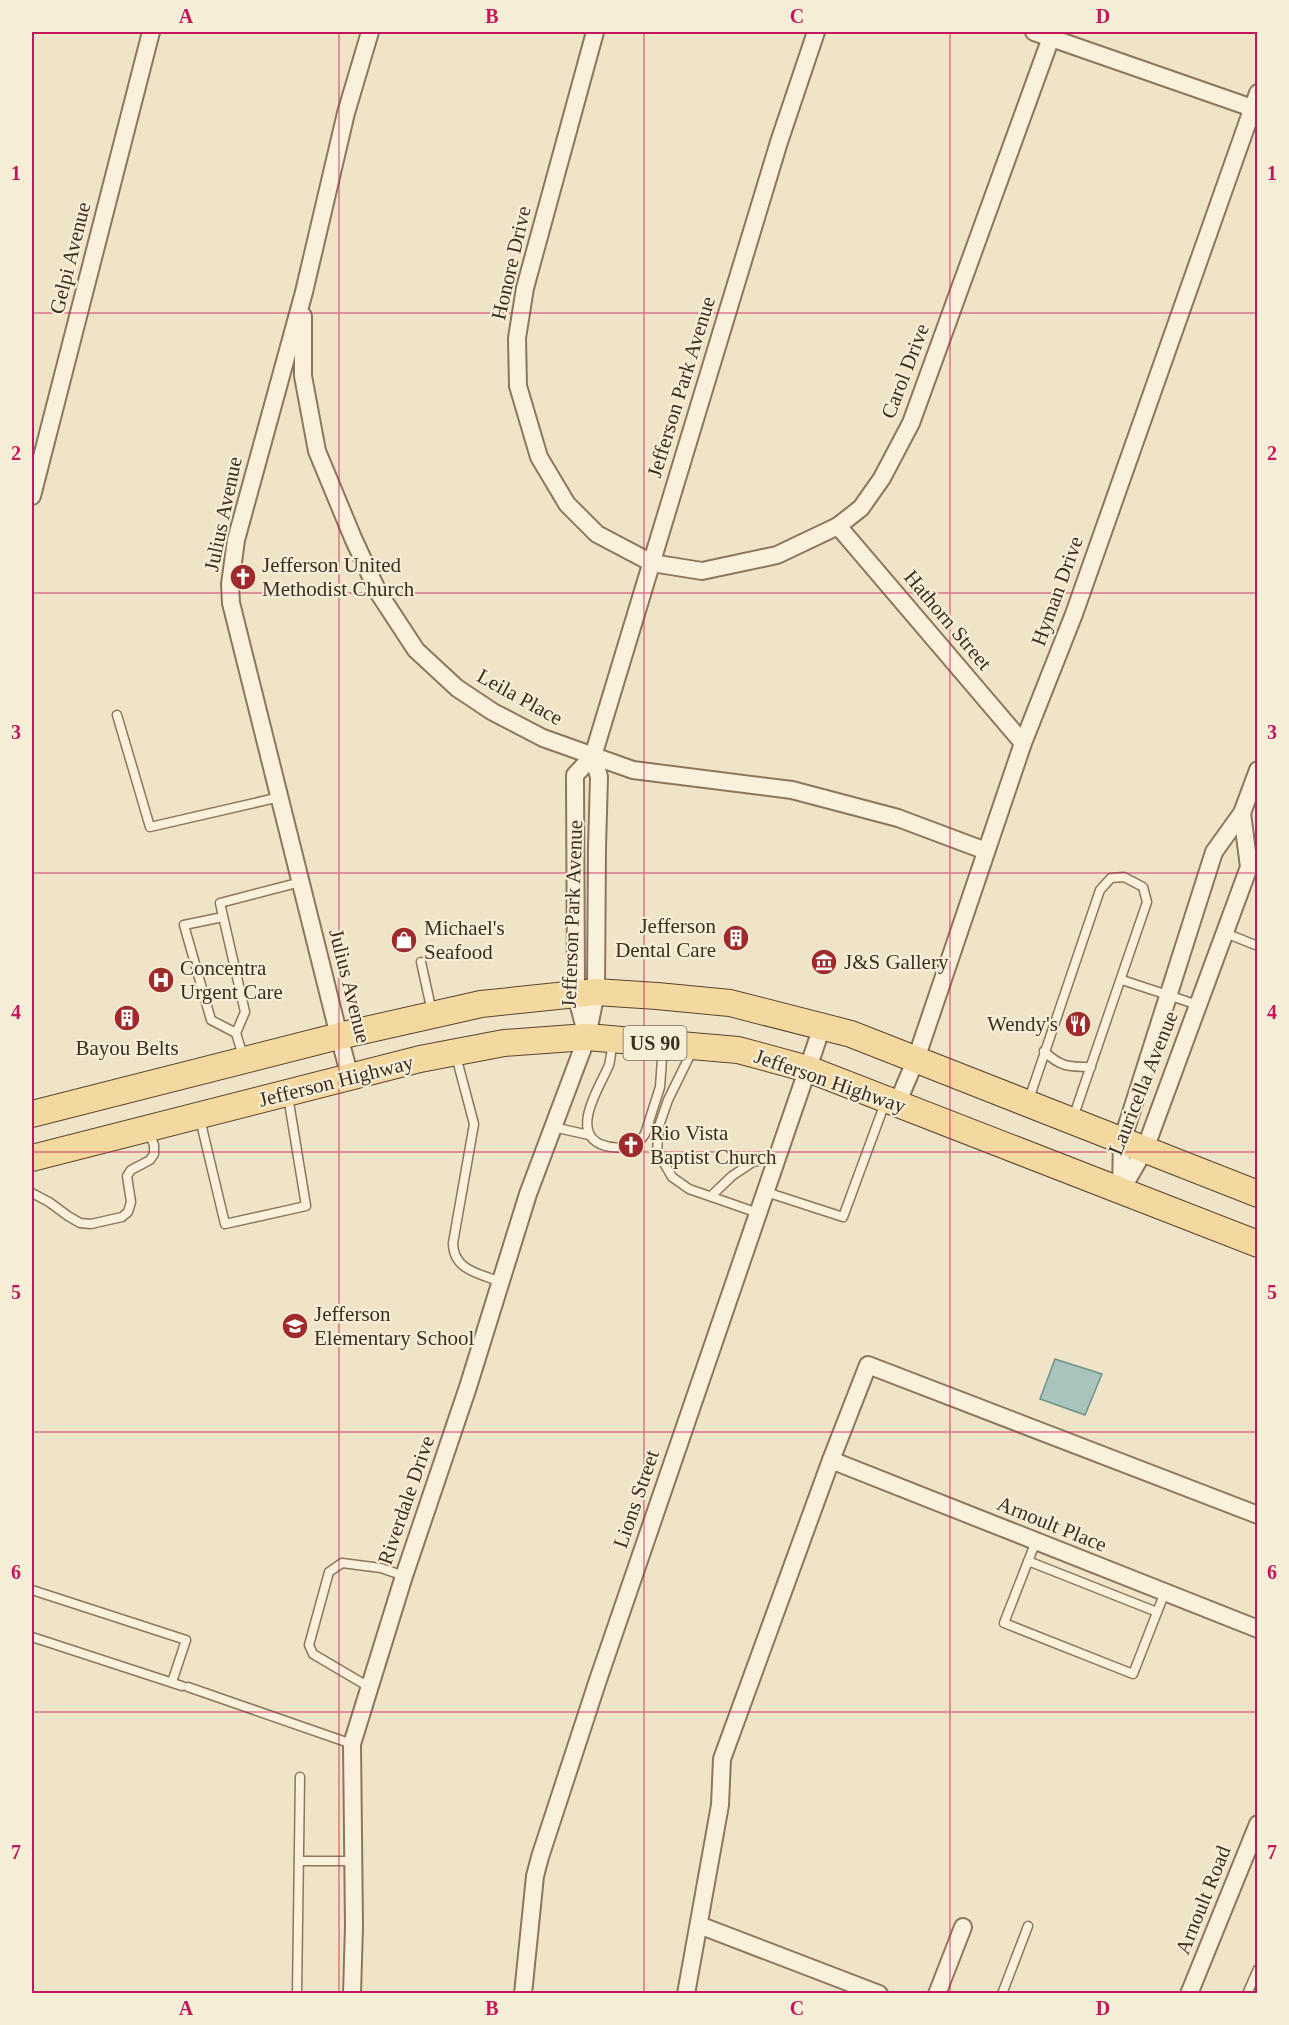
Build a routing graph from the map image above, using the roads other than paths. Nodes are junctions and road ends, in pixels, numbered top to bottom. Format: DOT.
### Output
graph roads {
  1 [pos="151,32"];
  2 [pos="370,32"];
  3 [pos="595,32"];
  4 [pos="816,32"];
  5 [pos="1034,32"];
  6 [pos="1052,35"];
  7 [pos="1256,104"];
  8 [pos="303,292"];
  9 [pos="32,496"];
  10 [pos="838,526"];
  11 [pos="652,563"];
  12 [pos="117,715"];
  13 [pos="1023,743"];
  14 [pos="593,756"];
  15 [pos="1257,770"];
  16 [pos="280,796"];
  17 [pos="1250,816"];
  18 [pos="986,851"];
  19 [pos="301,882"];
  20 [pos="223,917"];
  21 [pos="1225,933"];
  22 [pos="1257,946"];
  23 [pos="422,962"];
  24 [pos="1122,980"];
  25 [pos="586,993"];
  26 [pos="1169,995"];
  27 [pos="1198,1005"];
  28 [pos="432,1015"];
  29 [pos="822,1027"];
  30 [pos="236,1033"];
  31 [pos="339,1036"];
  32 [pos="587,1036"];
  33 [pos="613,1039"];
  34 [pos="663,1043"];
  35 [pos="694,1046"];
  36 [pos="1044,1051"];
  37 [pos="456,1052"];
  38 [pos="916,1059"];
  39 [pos="244,1060"];
  40 [pos="1091,1067"];
  41 [pos="808,1069"];
  42 [pos="350,1077"];
  43 [pos="288,1093"];
  44 [pos="891,1102"];
  45 [pos="1027,1103"];
  46 [pos="32,1114"];
  47 [pos="200,1116"];
  48 [pos="1072,1121"];
  49 [pos="554,1127"];
  50 [pos="148,1128"];
  51 [pos="589,1135"];
  52 [pos="1133,1145"];
  53 [pos="778,1156"];
  54 [pos="32,1158"];
  55 [pos="1121,1191"];
  56 [pos="766,1192"];
  57 [pos="32,1193"];
  58 [pos="1257,1194"];
  59 [pos="711,1196"];
  60 [pos="758,1213"];
  61 [pos="1257,1244"];
  62 [pos="501,1282"];
  63 [pos="831,1460"];
  64 [pos="1257,1515"];
  65 [pos="1036,1541"];
  66 [pos="1028,1561"];
  67 [pos="404,1576"];
  68 [pos="32,1590"];
  69 [pos="1165,1592"];
  70 [pos="1157,1612"];
  71 [pos="1257,1629"];
  72 [pos="32,1637"];
  73 [pos="172,1682"];
  74 [pos="369,1688"];
  75 [pos="352,1744"];
  76 [pos="300,1777"];
  77 [pos="1257,1824"];
  78 [pos="299,1861"];
  79 [pos="353,1861"];
  80 [pos="699,1924"];
  81 [pos="1028,1926"];
  82 [pos="963,1927"];
  83 [pos="1257,1969"];
  84 [pos="297,1994"];
  85 [pos="352,1994"];
  86 [pos="523,1994"];
  87 [pos="686,1994"];
  88 [pos="879,1994"];
  89 [pos="937,1994"];
  90 [pos="1002,1994"];
  91 [pos="1189,1994"];
  92 [pos="1247,1994"];
  1 -- 9 [label="street, Gelpi Avenue"];
  2 -- 8 [label="street, Julius Avenue"];
  3 -- 11 [label="street, Honore Drive"];
  4 -- 11 [label="street, Jefferson Park Avenue"];
  5 -- 6 [label="street"];
  6 -- 7 [label="street"];
  6 -- 10 [label="street, Carol Drive"];
  7 -- 13 [label="street, Hyman Drive"];
  8 -- 14 [label="street, Leila Place"];
  8 -- 16 [label="street, Julius Avenue"];
  10 -- 11 [label="street, Carol Drive"];
  10 -- 13 [label="street, Hathorn Street"];
  11 -- 14 [label="street, Jefferson Park Avenue"];
  12 -- 16 [label="lane"];
  13 -- 18 [label="street, Hyman Drive"];
  14 -- 18 [label="street, Leila Place"];
  14 -- 25 [label="street, Jefferson Park Avenue"];
  14 -- 25 [label="street, Jefferson Park Avenue"];
  15 -- 17 [label="street, Lauricella Avenue"];
  16 -- 19 [label="street, Julius Avenue"];
  17 -- 21 [label="street, Lauricella Avenue"];
  17 -- 26 [label="street, Lauricella Avenue"];
  18 -- 38 [label="street, Hyman Drive"];
  19 -- 20 [label="lane"];
  19 -- 31 [label="street, Julius Avenue"];
  20 -- 30 [label="lane"];
  20 -- 30 [label="lane"];
  21 -- 22 [label="lane"];
  21 -- 27 [label="street, Lauricella Avenue"];
  23 -- 28 [label="lane"];
  24 -- 26 [label="lane"];
  24 -- 36 [label="lane"];
  24 -- 40 [label="lane"];
  25 -- 28 [label="main road, Jefferson Highway / US 90"];
  25 -- 29 [label="main road, Jefferson Highway / US 90"];
  25 -- 32 [label="street, Jefferson Park Avenue"];
  26 -- 27 [label="lane"];
  26 -- 52 [label="street, Lauricella Avenue"];
  27 -- 52 [label="street, Lauricella Avenue"];
  28 -- 31 [label="main road, Jefferson Highway / US 90"];
  29 -- 38 [label="main road, Jefferson Highway / US 90"];
  29 -- 41 [label="street, Lions Street"];
  30 -- 39 [label="lane"];
  31 -- 39 [label="main road, Jefferson Highway / US 90"];
  31 -- 42 [label="street, Julius Avenue"];
  32 -- 33 [label="main road, Jefferson Highway / US 90"];
  32 -- 37 [label="main road, Jefferson Highway / US 90"];
  32 -- 49 [label="street, Riverdale Drive"];
  33 -- 34 [label="main road, Jefferson Highway / US 90"];
  33 -- 51 [label="lane"];
  34 -- 35 [label="main road, Jefferson Highway / US 90"];
  34 -- 51 [label="lane"];
  35 -- 41 [label="main road, Jefferson Highway / US 90"];
  35 -- 59 [label="lane"];
  36 -- 40 [label="lane"];
  36 -- 45 [label="lane"];
  37 -- 42 [label="main road, Jefferson Highway / US 90"];
  37 -- 62 [label="lane"];
  38 -- 44 [label="street, Hyman Drive"];
  38 -- 45 [label="main road, Jefferson Highway / US 90"];
  39 -- 46 [label="main road, Jefferson Highway / US 90"];
  40 -- 48 [label="lane"];
  41 -- 44 [label="main road, Jefferson Highway / US 90"];
  41 -- 53 [label="street, Lions Street"];
  42 -- 43 [label="main road, Jefferson Highway / US 90"];
  43 -- 47 [label="main road, Jefferson Highway / US 90"];
  43 -- 47 [label="lane"];
  44 -- 55 [label="main road, Jefferson Highway / US 90"];
  44 -- 56 [label="lane"];
  45 -- 48 [label="main road, Jefferson Highway / US 90"];
  47 -- 50 [label="main road, Jefferson Highway / US 90"];
  48 -- 52 [label="main road, Jefferson Highway / US 90"];
  49 -- 51 [label="lane"];
  49 -- 62 [label="street, Riverdale Drive"];
  50 -- 54 [label="main road, Jefferson Highway / US 90"];
  50 -- 57 [label="lane"];
  52 -- 55 [label="street, Lauricella Avenue"];
  52 -- 55 [label="street, Lauricella Avenue"];
  52 -- 58 [label="main road, Jefferson Highway / US 90"];
  53 -- 56 [label="street, Lions Street"];
  53 -- 59 [label="lane"];
  55 -- 61 [label="main road, Jefferson Highway / US 90"];
  56 -- 60 [label="street, Lions Street"];
  59 -- 60 [label="lane"];
  60 -- 86 [label="street, Lions Street"];
  62 -- 67 [label="street, Riverdale Drive"];
  63 -- 64 [label="street"];
  63 -- 65 [label="street, Arnoult Place"];
  63 -- 80 [label="street"];
  65 -- 66 [label="lane"];
  65 -- 69 [label="street, Arnoult Place"];
  66 -- 70 [label="lane"];
  66 -- 70 [label="lane"];
  67 -- 74 [label="street, Riverdale Drive"];
  67 -- 74 [label="lane"];
  68 -- 73 [label="lane"];
  69 -- 70 [label="lane"];
  69 -- 71 [label="street, Arnoult Place"];
  72 -- 73 [label="lane"];
  73 -- 75 [label="lane"];
  74 -- 75 [label="street, Riverdale Drive"];
  75 -- 79 [label="street, Riverdale Drive"];
  76 -- 78 [label="lane"];
  77 -- 91 [label="street, Arnoult Road"];
  78 -- 79 [label="lane"];
  78 -- 84 [label="lane"];
  79 -- 85 [label="street, Riverdale Drive"];
  80 -- 87 [label="street"];
  80 -- 88 [label="street"];
  81 -- 90 [label="lane"];
  82 -- 89 [label="street"];
  83 -- 92 [label="lane"];
}
